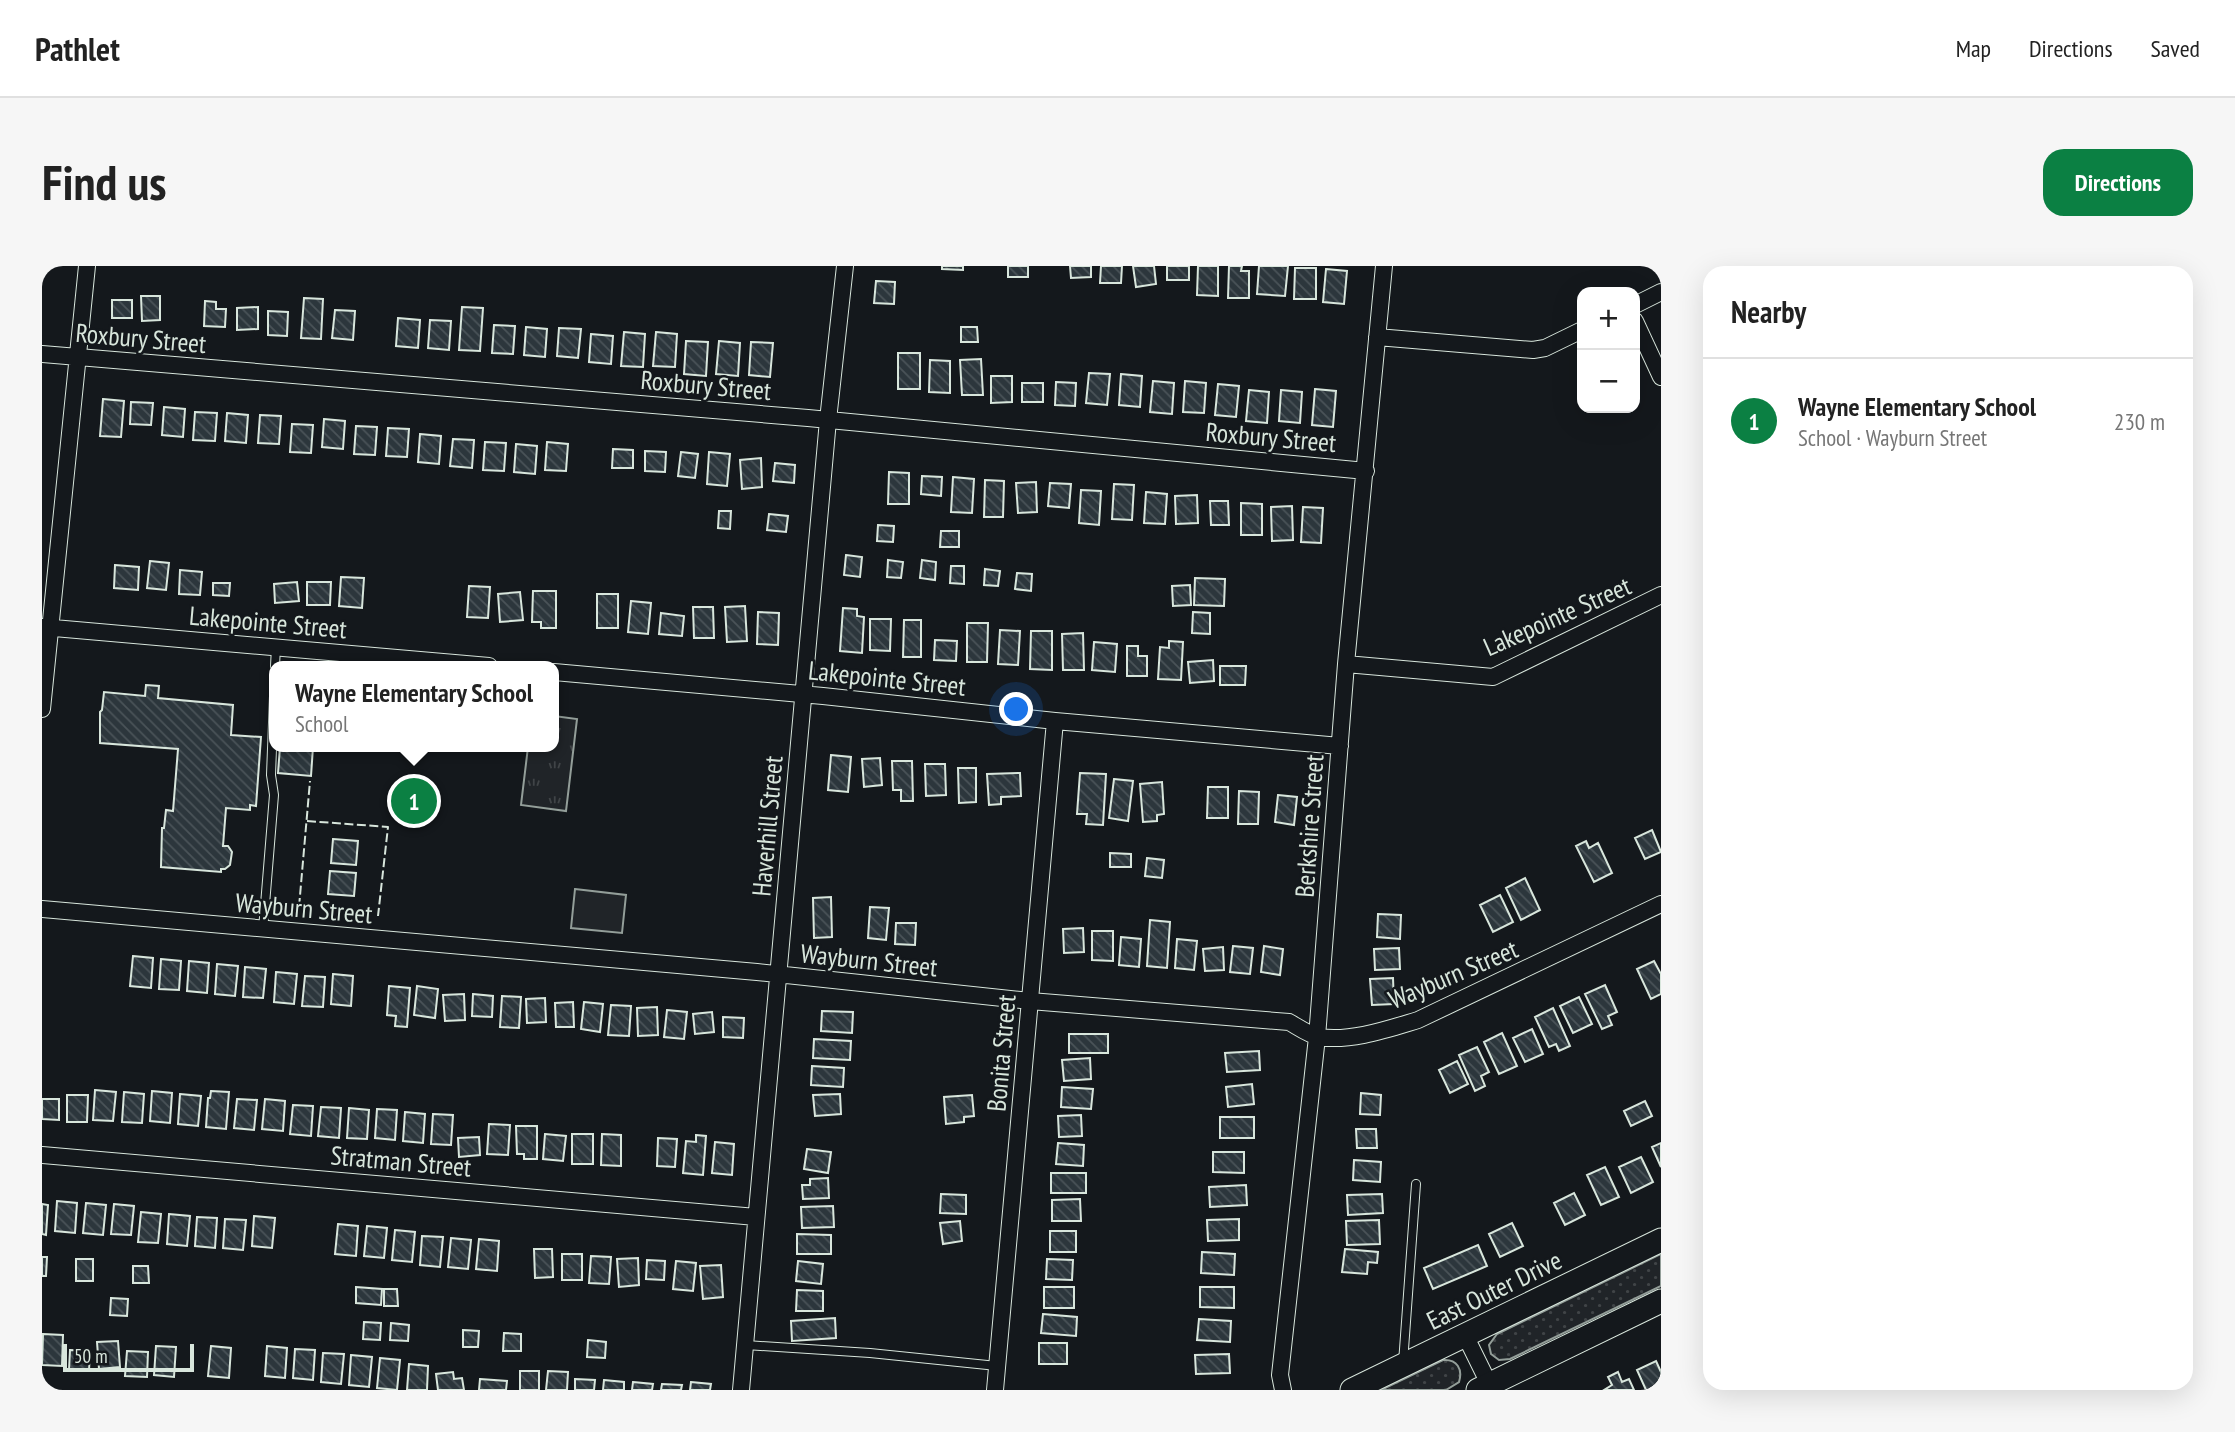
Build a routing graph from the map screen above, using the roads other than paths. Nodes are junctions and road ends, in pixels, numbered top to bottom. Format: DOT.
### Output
graph roads {
  1 [pos="87,266"];
  2 [pos="845,266"];
  3 [pos="1384,266"];
  4 [pos="1661,292"];
  5 [pos="1640,302"];
  6 [pos="1577,332"];
  7 [pos="1640,332"];
  8 [pos="1377,337"];
  9 [pos="42,354"];
  10 [pos="79,357"];
  11 [pos="1661,377"];
  12 [pos="828,420"];
  13 [pos="1366,471"];
  14 [pos="1661,595"];
  15 [pos="46,627"];
  16 [pos="276,647"];
  17 [pos="275,661"];
  18 [pos="433,661"];
  19 [pos="1346,664"];
  20 [pos="559,672"];
  21 [pos="804,694"];
  22 [pos="42,709"];
  23 [pos="1055,721"];
  24 [pos="1340,746"];
  25 [pos="272,752"];
  26 [pos="1661,904"];
  27 [pos="42,909"];
  28 [pos="263,929"];
  29 [pos="778,975"];
  30 [pos="1030,1001"];
  31 [pos="1317,1037"];
  32 [pos="42,1155"];
  33 [pos="1416,1184"];
  34 [pos="756,1217"];
  35 [pos="1661,1240"];
  36 [pos="1661,1301"];
  37 [pos="1465,1335"];
  38 [pos="746,1345"];
  39 [pos="997,1366"];
  40 [pos="1402,1366"];
  41 [pos="1487,1388"];
  42 [pos="741,1390"];
  43 [pos="995,1390"];
  44 [pos="1283,1390"];
  45 [pos="1352,1390"];
  1 -- 10 [label="street"];
  2 -- 12 [label="street, Haverhill Street"];
  3 -- 8 [label="street, Berkshire Street"];
  4 -- 5 [label="street"];
  6 -- 8 [label="street"];
  7 -- 11 [label="street"];
  8 -- 13 [label="street, Berkshire Street"];
  9 -- 10 [label="street, Roxbury Street"];
  10 -- 12 [label="street, Roxbury Street"];
  10 -- 15 [label="street"];
  12 -- 13 [label="street, Roxbury Street"];
  12 -- 21 [label="street, Haverhill Street"];
  13 -- 19 [label="street, Berkshire Street"];
  14 -- 19 [label="street, Lakepointe Street"];
  15 -- 16 [label="street, Lakepointe Street"];
  15 -- 22 [label="street"];
  16 -- 17 [label="lane"];
  16 -- 18 [label="street, Lakepointe Street"];
  19 -- 24 [label="street, Berkshire Street"];
  20 -- 21 [label="street, Lakepointe Street"];
  21 -- 23 [label="street, Lakepointe Street"];
  21 -- 29 [label="street, Haverhill Street"];
  23 -- 24 [label="street, Lakepointe Street"];
  23 -- 30 [label="street, Bonita Street"];
  24 -- 31 [label="street, Berkshire Street"];
  25 -- 28 [label="lane"];
  26 -- 31 [label="street, Wayburn Street"];
  27 -- 28 [label="street, Wayburn Street"];
  28 -- 29 [label="street, Wayburn Street"];
  29 -- 30 [label="street, Wayburn Street"];
  29 -- 34 [label="street, Haverhill Street"];
  30 -- 31 [label="street, Wayburn Street"];
  30 -- 39 [label="street, Bonita Street"];
  31 -- 44 [label="street, Berkshire Street"];
  32 -- 34 [label="street, Stratman Street"];
  33 -- 40 [label="lane"];
  34 -- 38 [label="street, Haverhill Street"];
  35 -- 37 [label="street, East Outer Drive"];
  36 -- 41 [label="street"];
  37 -- 40 [label="street, East Outer Drive"];
  37 -- 41 [label="street"];
  38 -- 39 [label="lane"];
  38 -- 42 [label="street, Haverhill Street"];
  39 -- 43 [label="street, Bonita Street"];
  40 -- 45 [label="street, East Outer Drive"];
}
